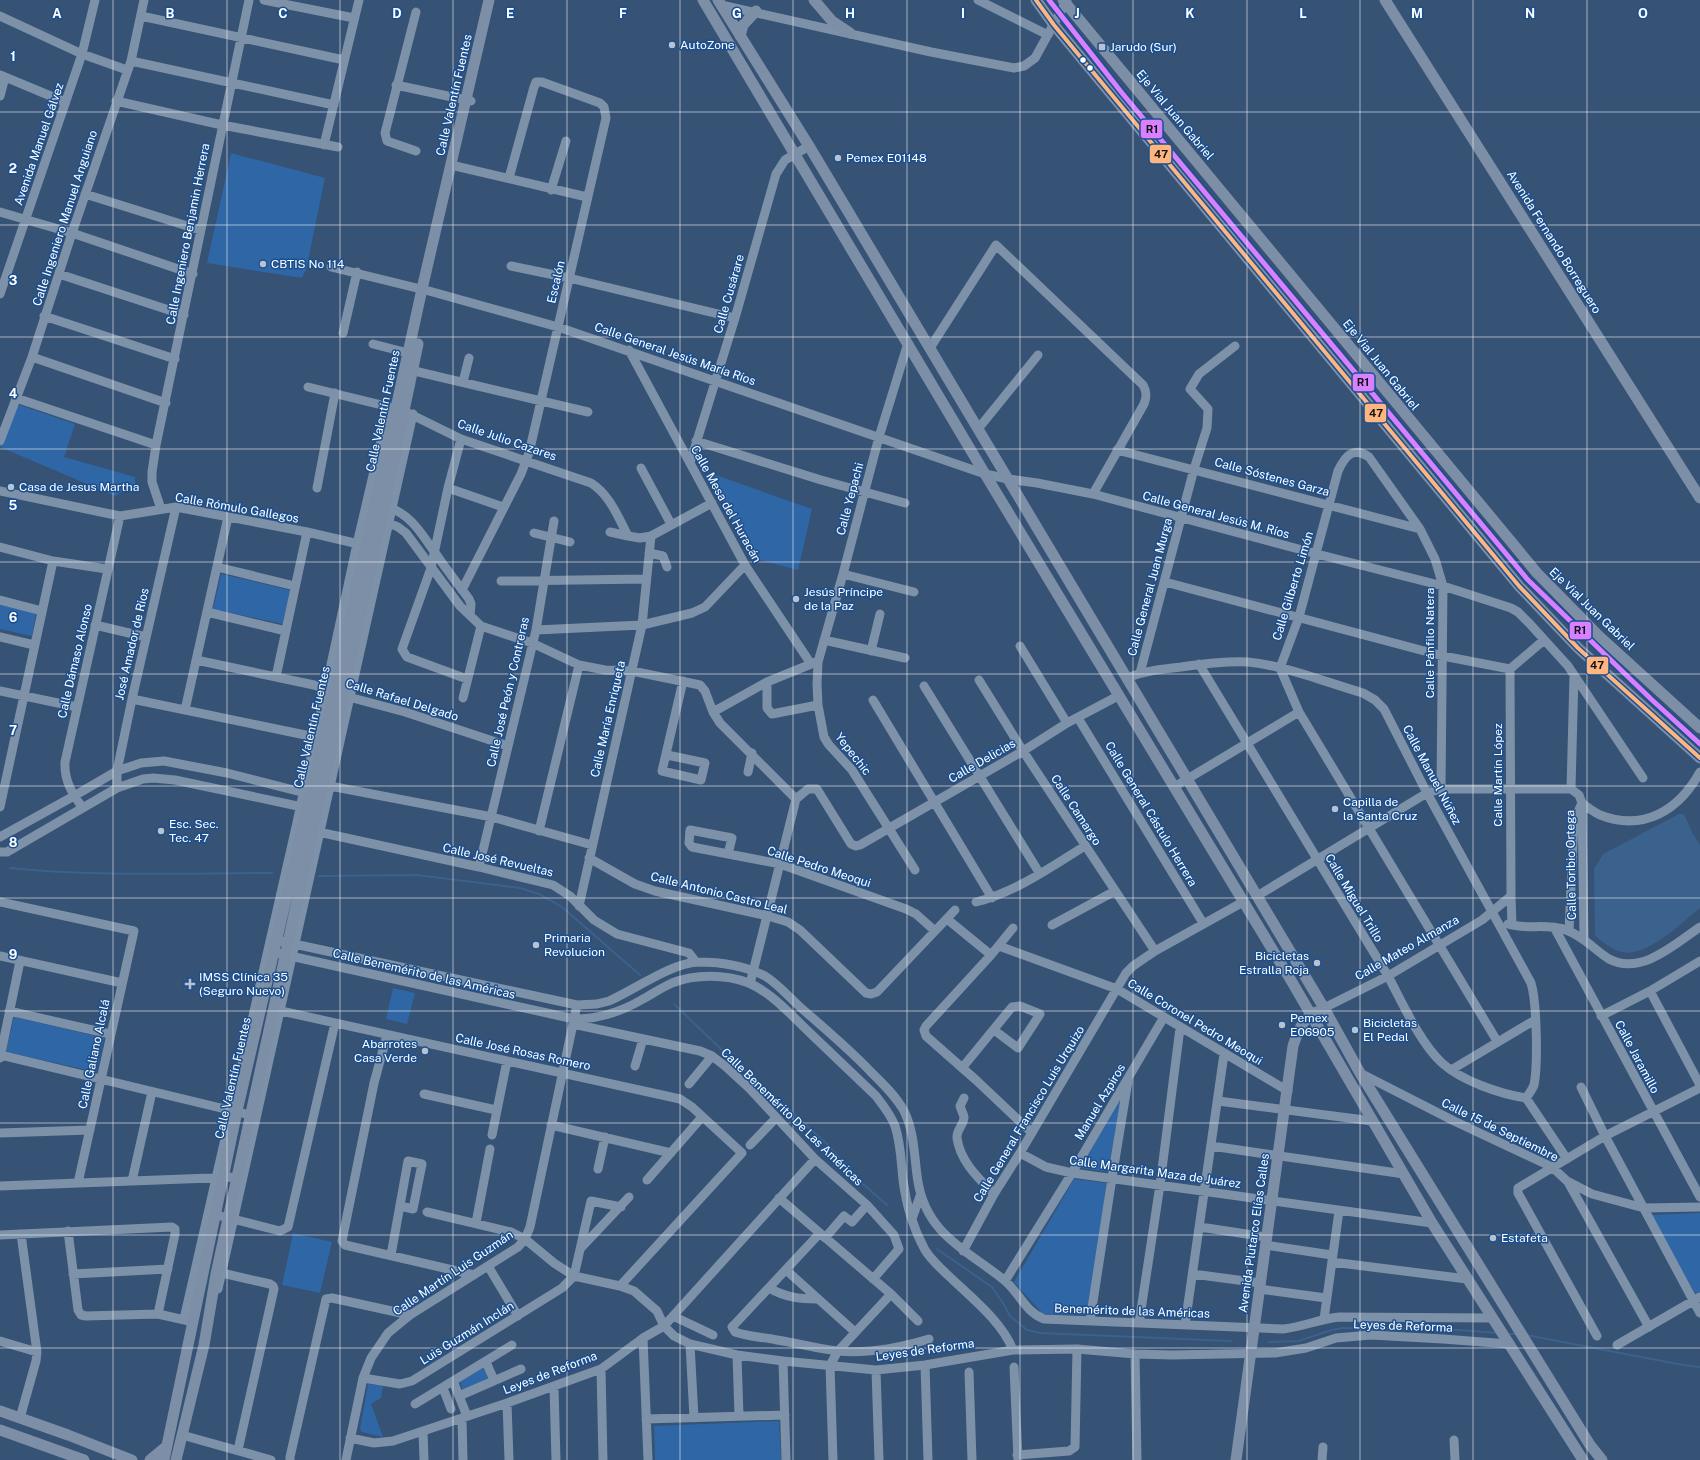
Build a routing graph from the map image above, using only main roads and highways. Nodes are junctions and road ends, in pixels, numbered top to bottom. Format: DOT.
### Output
graph roads {
  1 [pos="489,0"];
  2 [pos="494,0"];
  3 [pos="701,0"];
  4 [pos="814,0"];
  5 [pos="1036,0"];
  6 [pos="1385,0"];
  7 [pos="1065,1"];
  8 [pos="719,2"];
  9 [pos="756,11"];
  10 [pos="850,33"];
  11 [pos="740,36"];
  12 [pos="469,100"];
  13 [pos="425,290"];
  14 [pos="409,369"];
  15 [pos="1700,498"];
  16 [pos="1700,728"];
  17 [pos="1700,758"];
  18 [pos="280,954"];
  19 [pos="1324,1008"];
  20 [pos="1311,1016"];
  21 [pos="271,1055"];
  22 [pos="260,1066"];
  23 [pos="182,1370"];
  24 [pos="197,1373"];
  25 [pos="0,1411"];
  26 [pos="0,1430"];
  27 [pos="181,1439"];
  28 [pos="1590,1445"];
  29 [pos="167,1446"];
  30 [pos="103,1448"];
  31 [pos="1574,1448"];
  32 [pos="60,1451"];
  33 [pos="84,1460"];
  34 [pos="132,1460"];
  35 [pos="150,1460"];
  36 [pos="164,1460"];
  37 [pos="176,1460"];
  38 [pos="184,1460"];
  39 [pos="1236,1460"];
  40 [pos="1583,1460"];
  41 [pos="1602,1460"];
  1 -- 12 [label="main road, Calle Valentín Fuentes"];
  2 -- 12 [label="main road, Calle Valentín Fuentes"];
  3 -- 8 [label="main road"];
  3 -- 20 [label="main road"];
  4 -- 10 [label="main road"];
  5 -- 17 [label="main road"];
  6 -- 15 [label="main road, Avenida Fernando Borreguero"];
  7 -- 16 [label="main road, Eje Vial Juan Gabriel"];
  8 -- 11 [label="main road"];
  9 -- 11 [label="main road"];
  11 -- 19 [label="main road"];
  12 -- 13 [label="main road, Calle Valentín Fuentes"];
  13 -- 14 [label="main road, Calle Valentín Fuentes"];
  13 -- 14 [label="main road, Calle Valentín Fuentes"];
  14 -- 18 [label="main road, Calle Valentín Fuentes"];
  18 -- 22 [label="main road, Calle Valentín Fuentes"];
  18 -- 23 [label="main road, Calle Valentín Fuentes"];
  19 -- 20 [label="main road, Calle Mateo Almanza"];
  19 -- 28 [label="main road"];
  20 -- 31 [label="main road"];
  20 -- 39 [label="main road, Avenida Plutarco Elías Calles"];
  21 -- 22 [label="main road"];
  22 -- 24 [label="main road, Calle Valentín Fuentes"];
  23 -- 24 [label="main road"];
  23 -- 29 [label="main road, Calle Valentín Fuentes"];
  24 -- 27 [label="main road, Calle Valentín Fuentes"];
  25 -- 30 [label="main road"];
  26 -- 32 [label="main road"];
  27 -- 37 [label="main road, Calle Valentín Fuentes"];
  27 -- 38 [label="main road"];
  28 -- 31 [label="main road"];
  28 -- 41 [label="main road"];
  29 -- 35 [label="main road"];
  29 -- 36 [label="main road, Calle Valentín Fuentes"];
  30 -- 32 [label="main road"];
  30 -- 34 [label="main road"];
  31 -- 40 [label="main road"];
  32 -- 33 [label="main road"];
}
